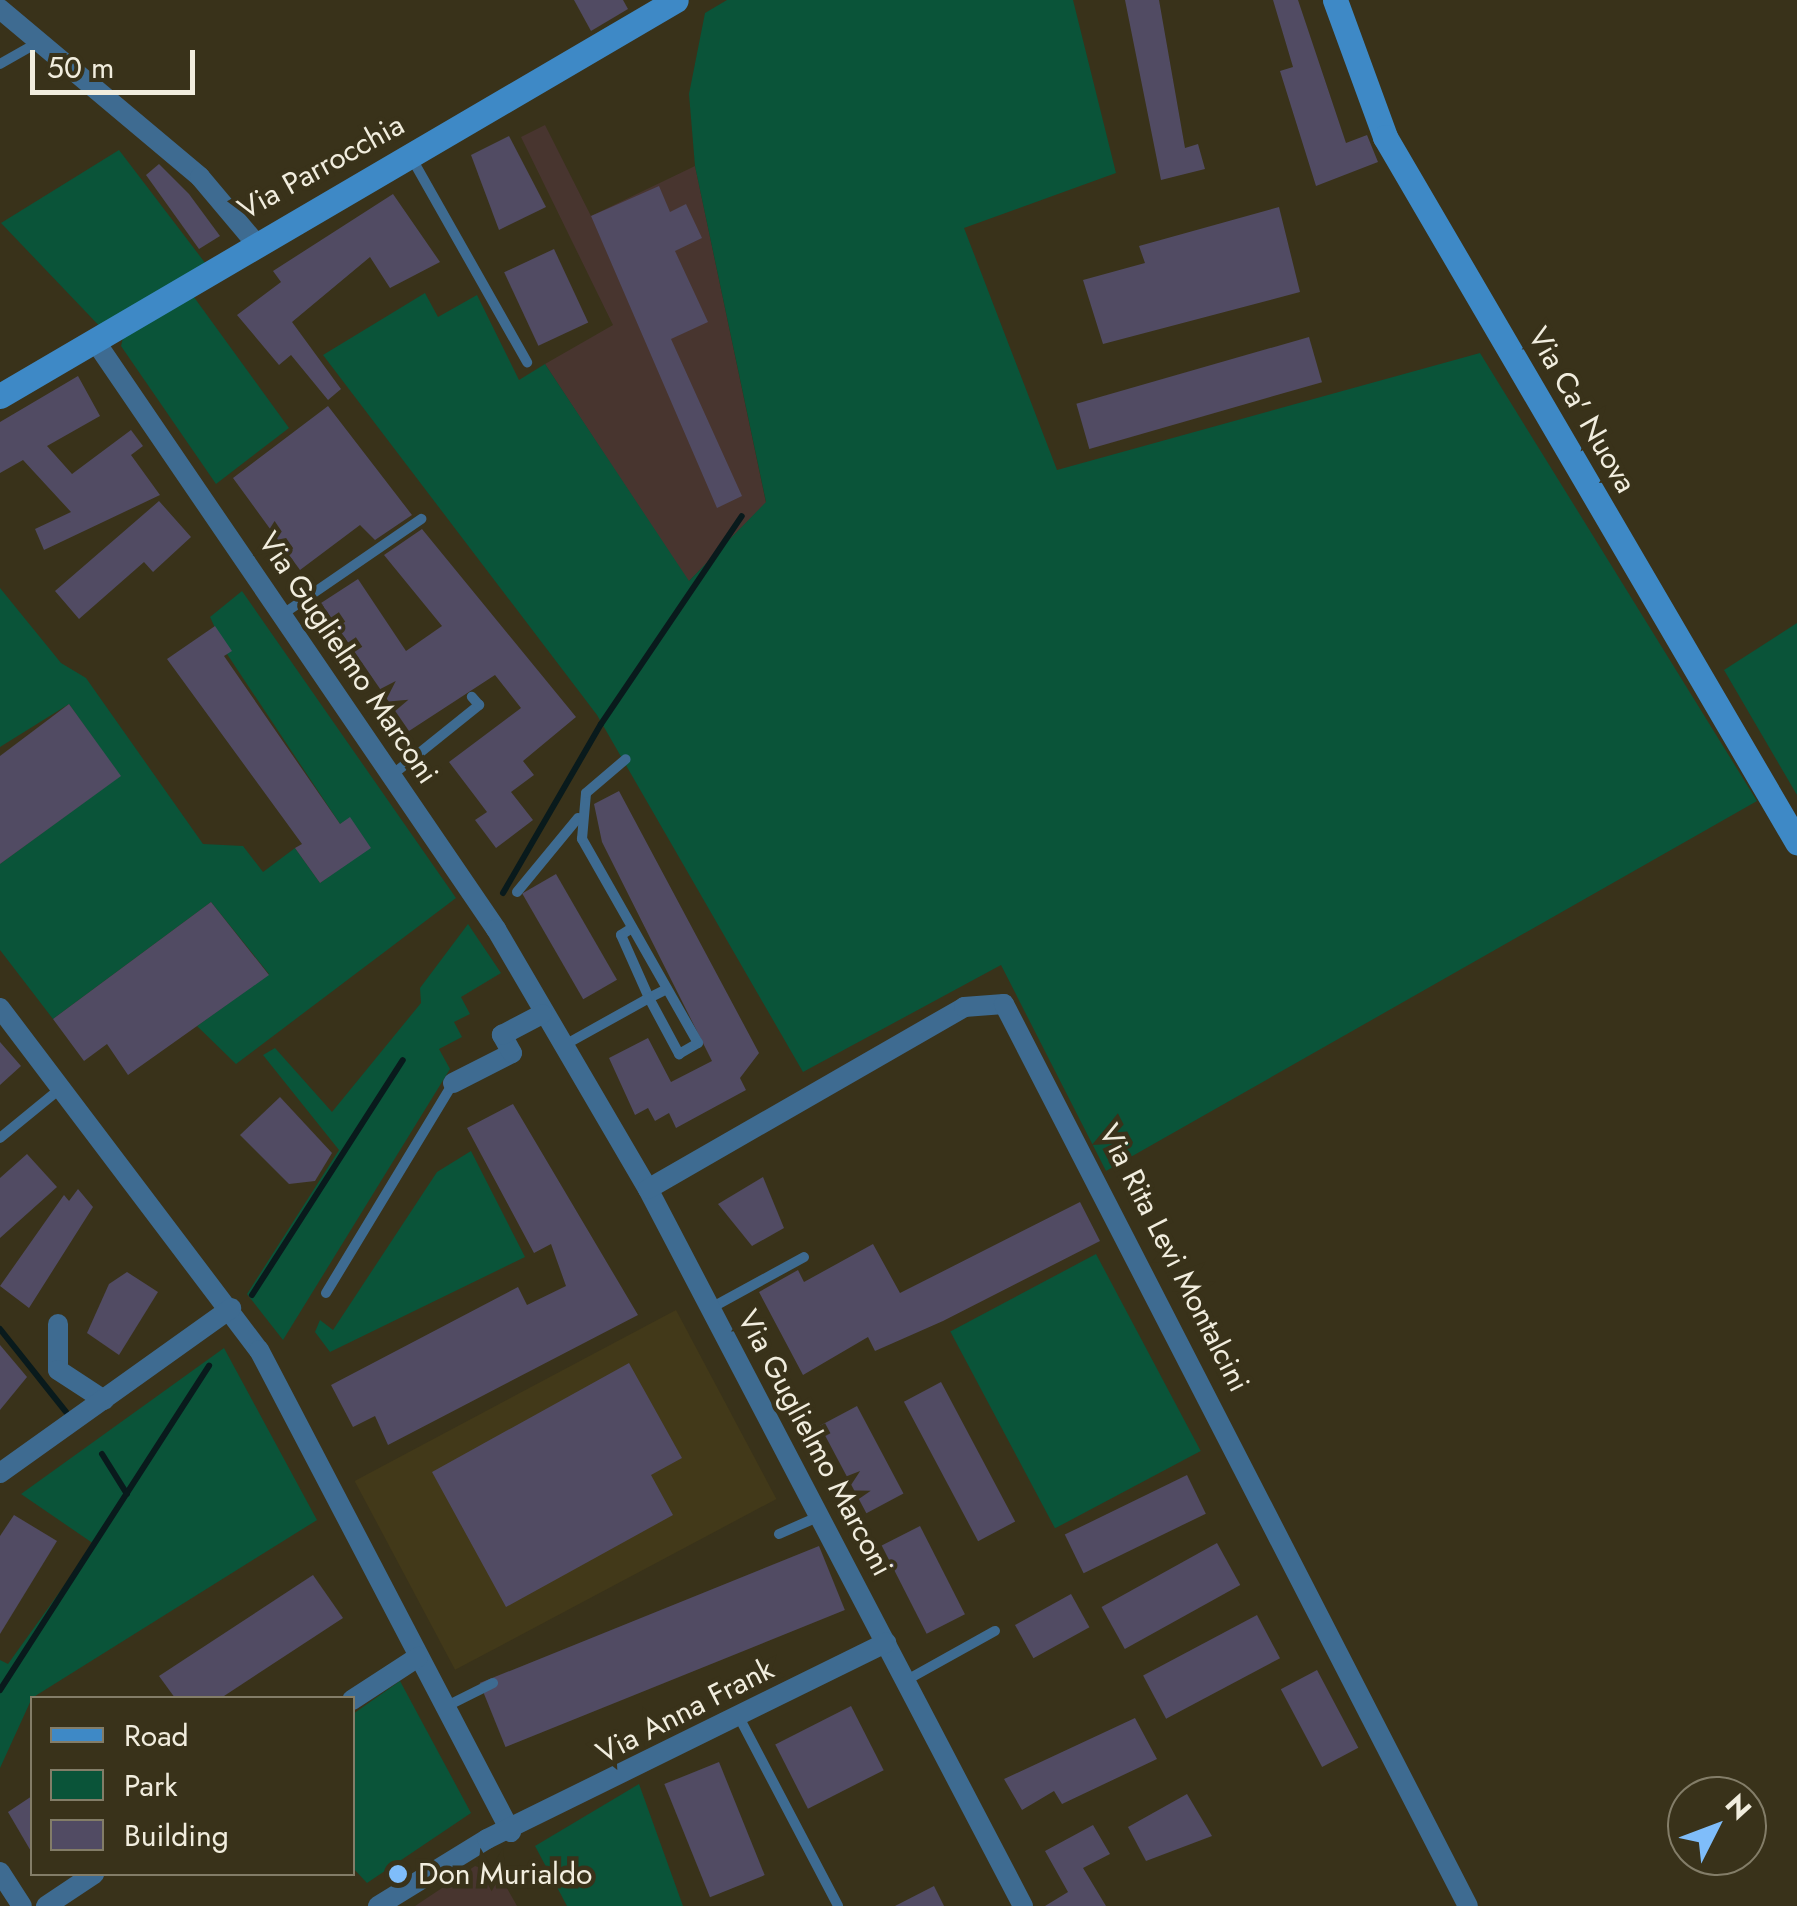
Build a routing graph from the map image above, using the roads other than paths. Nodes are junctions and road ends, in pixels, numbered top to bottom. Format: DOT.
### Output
graph roads {
  1 [pos="676,0"];
  2 [pos="1335,0"];
  3 [pos="3,16"];
  4 [pos="37,43"];
  5 [pos="0,64"];
  6 [pos="410,156"];
  7 [pos="254,240"];
  8 [pos="95,342"];
  9 [pos="527,362"];
  10 [pos="0,396"];
  11 [pos="422,519"];
  12 [pos="283,614"];
  13 [pos="472,696"];
  14 [pos="626,759"];
  15 [pos="391,776"];
  16 [pos="579,817"];
  17 [pos="1797,842"];
  18 [pos="517,892"];
  19 [pos="632,928"];
  20 [pos="667,988"];
  21 [pos="649,998"];
  22 [pos="0,1008"];
  23 [pos="542,1014"];
  24 [pos="560,1047"];
  25 [pos="453,1083"];
  26 [pos="61,1088"];
  27 [pos="0,1138"];
  28 [pos="648,1190"];
  29 [pos="804,1257"];
  30 [pos="326,1294"];
  31 [pos="231,1308"];
  32 [pos="711,1308"];
  33 [pos="58,1324"];
  34 [pos="104,1400"];
  35 [pos="0,1473"];
  36 [pos="821,1515"];
  37 [pos="779,1534"];
  38 [pos="995,1631"];
  39 [pos="886,1643"];
  40 [pos="418,1657"];
  41 [pos="904,1681"];
  42 [pos="493,1683"];
  43 [pos="355,1698"];
  44 [pos="442,1708"];
  45 [pos="740,1719"];
  46 [pos="511,1832"];
  47 [pos="0,1872"];
  48 [pos="91,1876"];
  49 [pos="22,1906"];
  50 [pos="46,1906"];
  51 [pos="378,1906"];
  52 [pos="838,1906"];
  53 [pos="1023,1906"];
  54 [pos="1468,1906"];
  1 -- 6 [label="street, Via Parrocchia"];
  2 -- 17 [label="street, Via Ca' Nuova"];
  3 -- 4 [label="street"];
  4 -- 5 [label="lane"];
  4 -- 7 [label="street"];
  6 -- 7 [label="street, Via Parrocchia"];
  6 -- 9 [label="lane"];
  7 -- 8 [label="street, Via Parrocchia"];
  8 -- 10 [label="street, Via Parrocchia"];
  8 -- 12 [label="street, Via Guglielmo Marconi"];
  11 -- 12 [label="lane"];
  12 -- 15 [label="street, Via Guglielmo Marconi"];
  13 -- 15 [label="lane"];
  14 -- 16 [label="lane"];
  15 -- 23 [label="street, Via Guglielmo Marconi"];
  16 -- 18 [label="lane"];
  16 -- 19 [label="lane"];
  19 -- 20 [label="lane"];
  19 -- 21 [label="lane"];
  20 -- 21 [label="lane"];
  20 -- 21 [label="lane"];
  21 -- 24 [label="lane"];
  22 -- 26 [label="street"];
  23 -- 24 [label="street, Via Guglielmo Marconi"];
  23 -- 25 [label="street"];
  24 -- 28 [label="street, Via Guglielmo Marconi"];
  25 -- 30 [label="lane"];
  26 -- 27 [label="lane"];
  26 -- 31 [label="street"];
  28 -- 32 [label="street, Via Guglielmo Marconi"];
  28 -- 54 [label="street, Via Rita Levi Montalcini"];
  29 -- 32 [label="lane"];
  31 -- 34 [label="street"];
  31 -- 40 [label="street"];
  32 -- 36 [label="street, Via Guglielmo Marconi"];
  33 -- 34 [label="street"];
  34 -- 35 [label="street"];
  36 -- 37 [label="lane"];
  36 -- 39 [label="street, Via Guglielmo Marconi"];
  38 -- 41 [label="lane"];
  39 -- 41 [label="street, Via Guglielmo Marconi"];
  39 -- 45 [label="street, Via Anna Frank"];
  40 -- 43 [label="street"];
  40 -- 44 [label="street"];
  41 -- 53 [label="street, Via Guglielmo Marconi"];
  42 -- 44 [label="lane"];
  44 -- 46 [label="street"];
  45 -- 46 [label="street, Via Anna Frank"];
  45 -- 52 [label="lane"];
  46 -- 51 [label="street, Via Anna Frank"];
  47 -- 49 [label="street"];
  48 -- 50 [label="street"];
}
